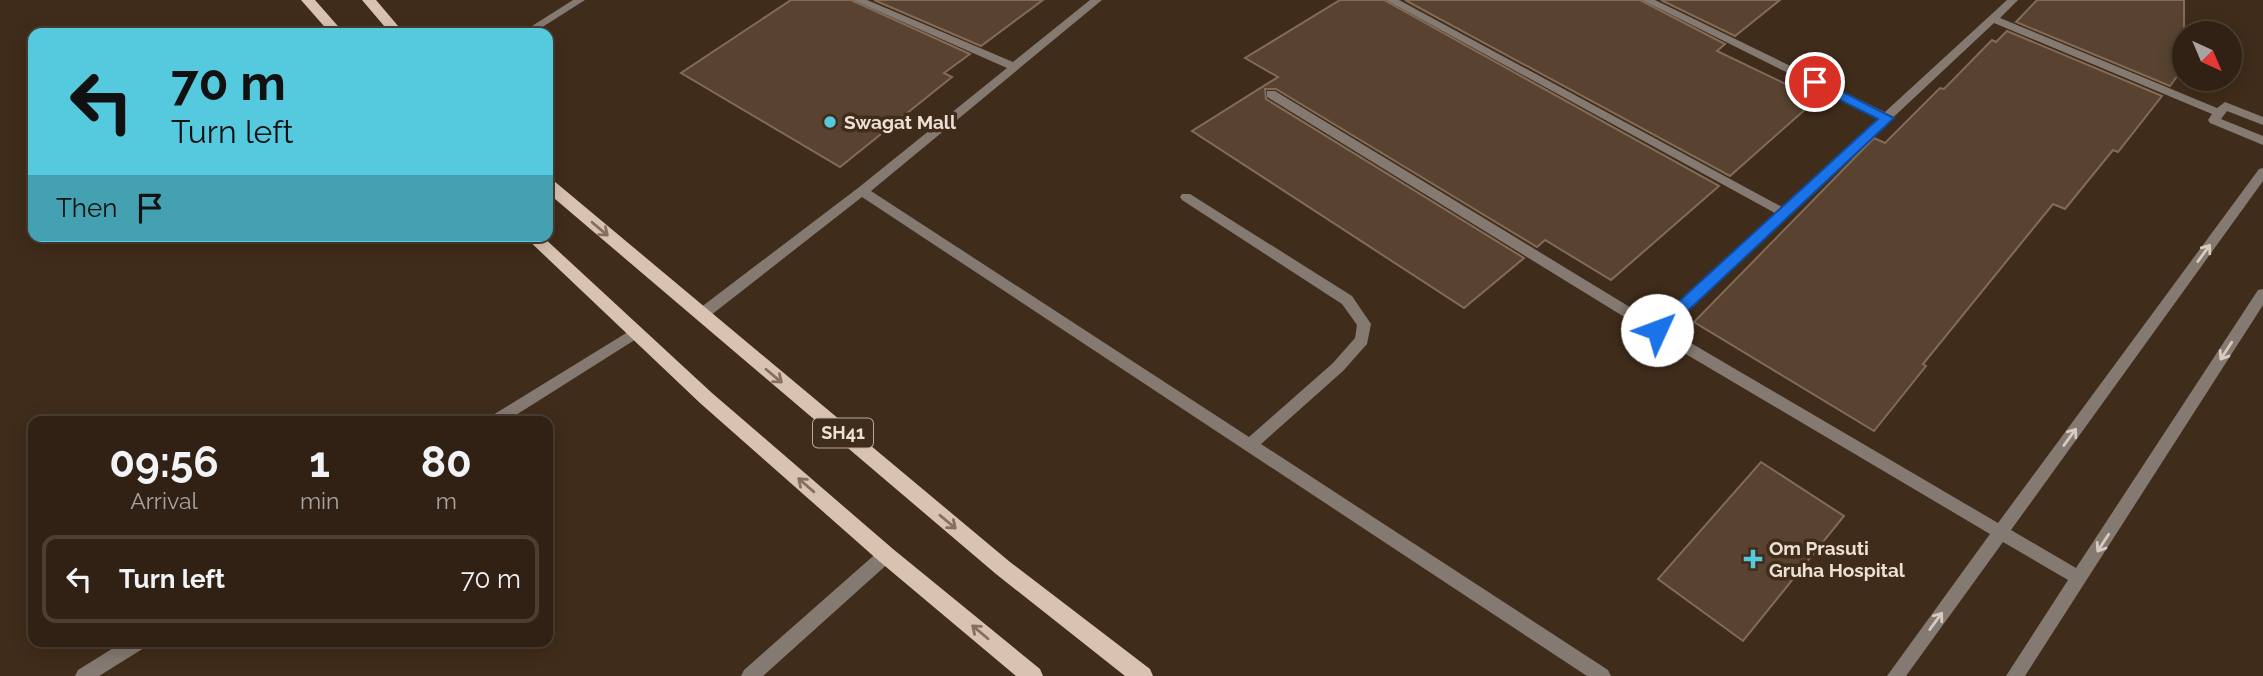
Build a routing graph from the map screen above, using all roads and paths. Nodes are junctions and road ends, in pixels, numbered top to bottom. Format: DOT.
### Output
graph roads {
  1 [pos="309,0"];
  2 [pos="369,0"];
  3 [pos="579,0"];
  4 [pos="858,0"];
  5 [pos="1097,0"];
  6 [pos="1391,0"];
  7 [pos="1647,0"];
  8 [pos="2013,0"];
  9 [pos="1993,19"];
  10 [pos="333,28"];
  11 [pos="393,28"];
  12 [pos="534,28"];
  13 [pos="1015,66"];
  14 [pos="1271,94"];
  15 [pos="2219,113"];
  16 [pos="1887,118"];
  17 [pos="2263,121"];
  18 [pos="2263,141"];
  19 [pos="2263,172"];
  20 [pos="553,189"];
  21 [pos="862,191"];
  22 [pos="1186,197"];
  23 [pos="1784,213"];
  24 [pos="538,242"];
  25 [pos="2263,294"];
  26 [pos="701,315"];
  27 [pos="1657,330"];
  28 [pos="636,332"];
  29 [pos="503,416"];
  30 [pos="1250,445"];
  31 [pos="2001,531"];
  32 [pos="886,555"];
  33 [pos="2080,579"];
  34 [pos="130,647"];
  35 [pos="84,676"];
  36 [pos="750,676"];
  37 [pos="1032,676"];
  38 [pos="1142,676"];
  39 [pos="1602,676"];
  40 [pos="1896,676"];
  41 [pos="2015,676"];
  1 -- 10 [label="main road"];
  2 -- 11 [label="main road"];
  3 -- 12 [label="street"];
  4 -- 13 [label="street"];
  5 -- 13 [label="street"];
  6 -- 23 [label="street"];
  7 -- 16 [label="street"];
  8 -- 9 [label="street"];
  9 -- 15 [label="street"];
  9 -- 16 [label="street"];
  13 -- 21 [label="street"];
  14 -- 27 [label="street"];
  15 -- 17 [label="street"];
  15 -- 18 [label="street"];
  16 -- 23 [label="street"];
  31 -- 19 [label="street, one-way"];
  20 -- 26 [label="main road, SH41, one-way"];
  21 -- 26 [label="street"];
  21 -- 30 [label="street"];
  22 -- 30 [label="street"];
  23 -- 27 [label="street"];
  24 -- 28 [label="main road"];
  25 -- 33 [label="street, one-way"];
  26 -- 38 [label="main road, SH41, one-way"];
  27 -- 31 [label="street"];
  28 -- 29 [label="street"];
  32 -- 28 [label="main road, one-way"];
  30 -- 39 [label="street"];
  31 -- 33 [label="street"];
  40 -- 31 [label="street, one-way"];
  32 -- 36 [label="street"];
  37 -- 32 [label="main road, one-way"];
  33 -- 41 [label="street"];
  34 -- 35 [label="street"];
}
